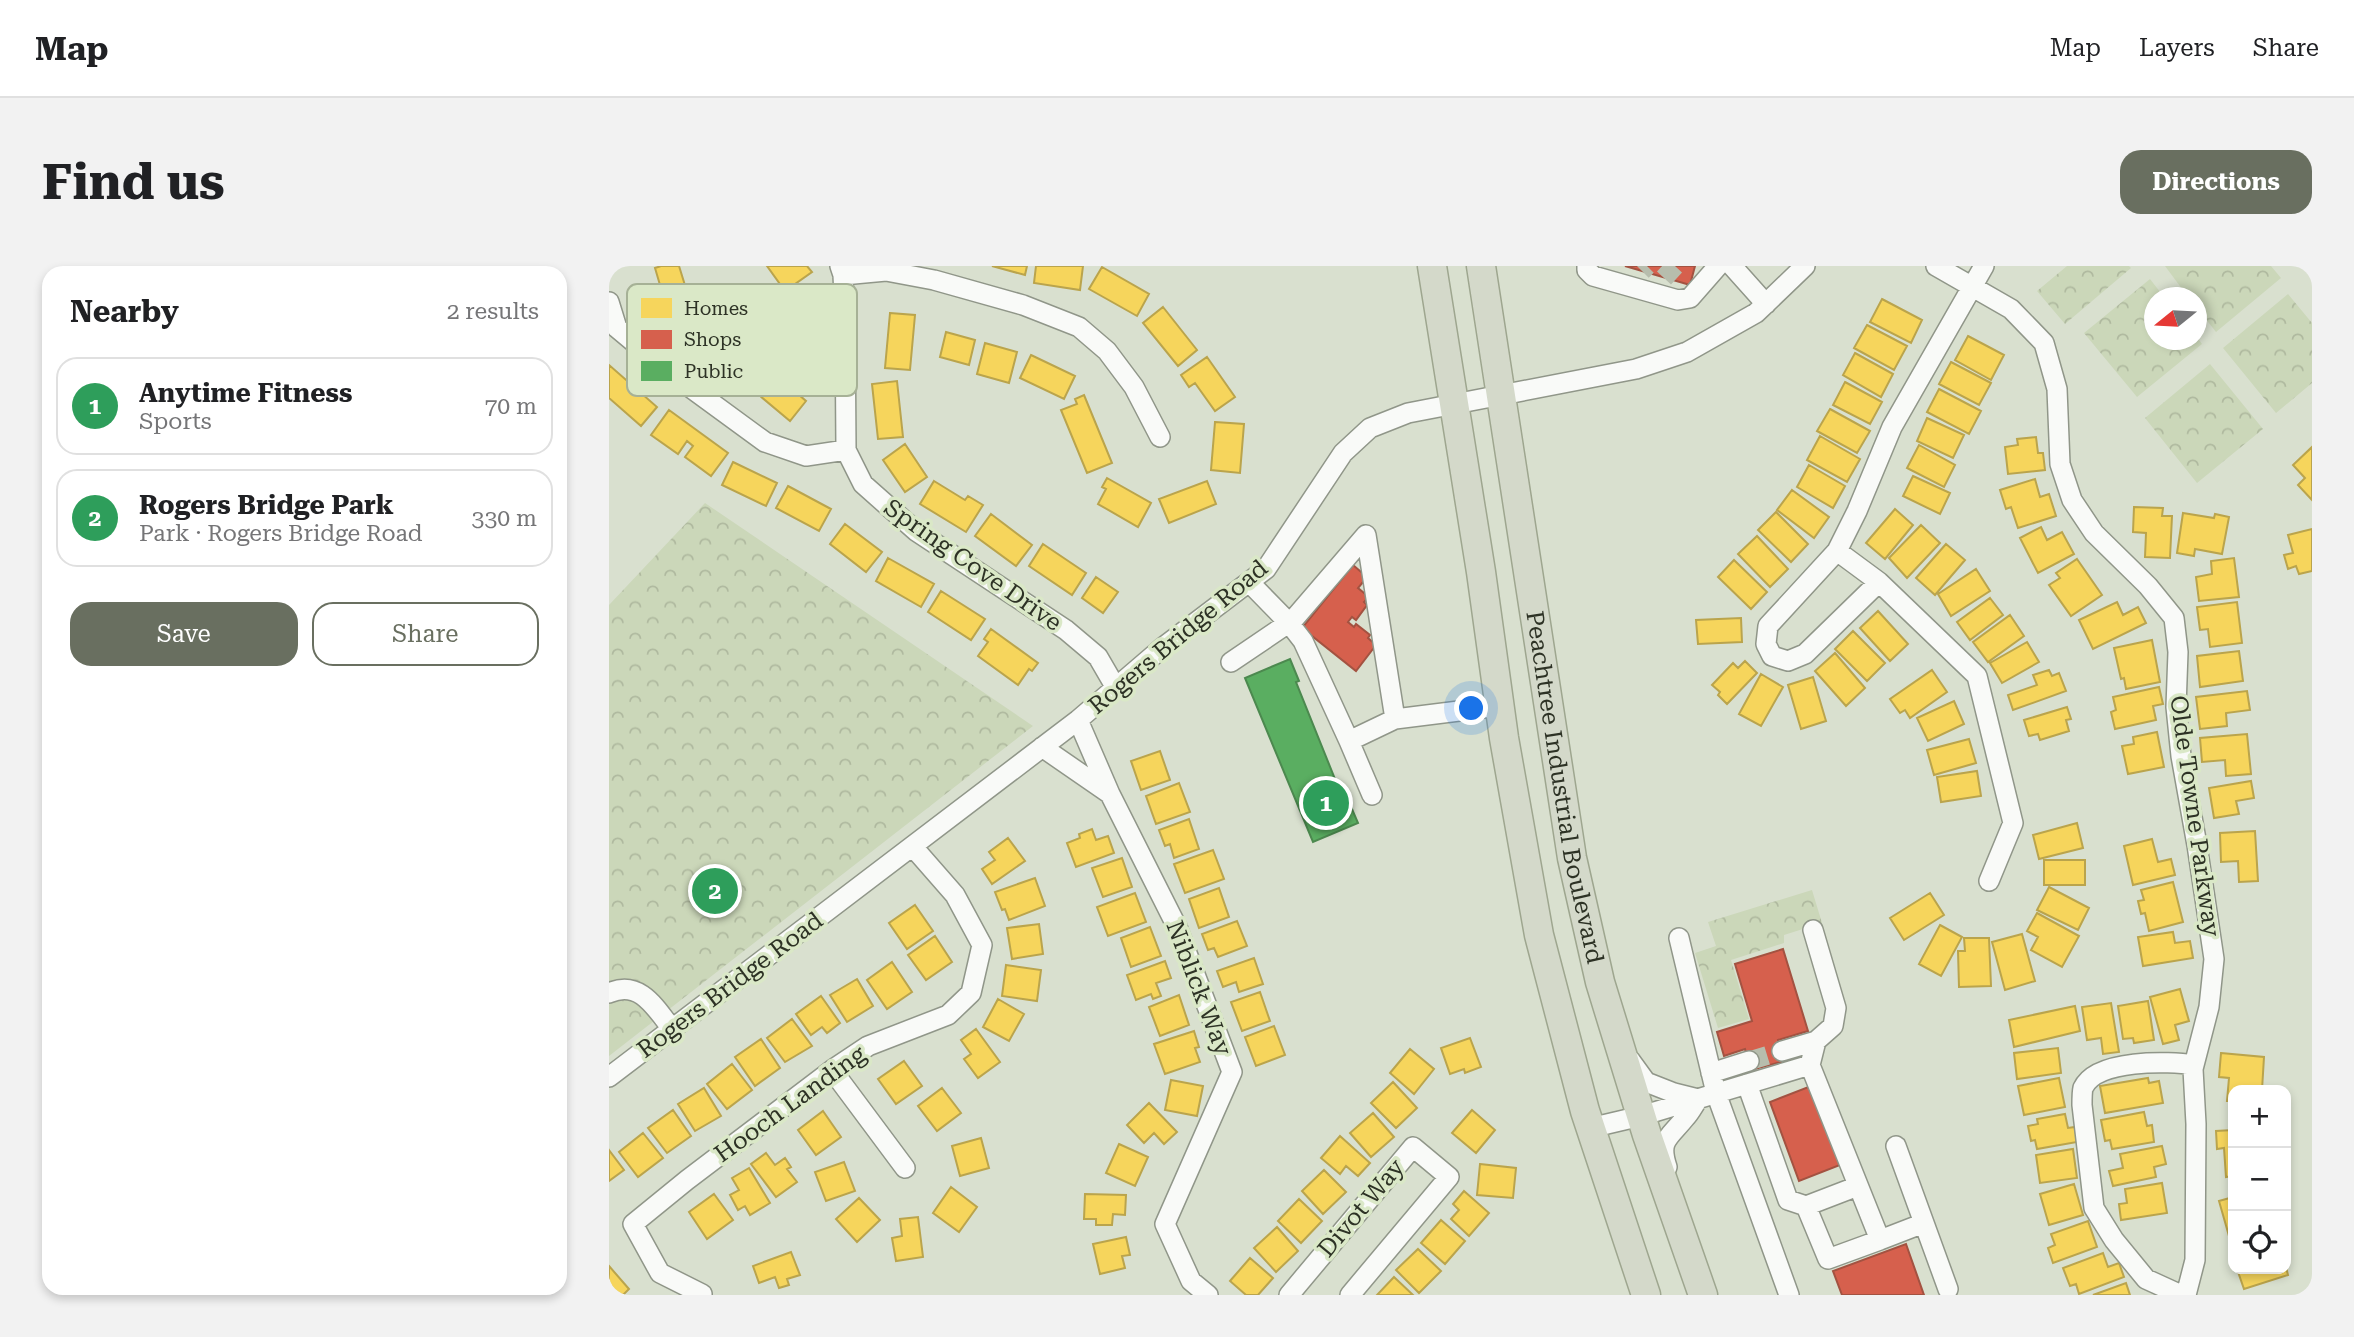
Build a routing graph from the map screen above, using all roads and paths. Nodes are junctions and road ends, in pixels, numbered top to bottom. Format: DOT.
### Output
graph roads {
  1 [pos="1431,266"];
  2 [pos="1482,266"];
  3 [pos="1718,266"];
  4 [pos="1732,266"];
  5 [pos="1805,266"];
  6 [pos="1936,266"];
  7 [pos="1984,266"];
  8 [pos="842,270"];
  9 [pos="1598,270"];
  10 [pos="1664,278"];
  11 [pos="1971,287"];
  12 [pos="1650,292"];
  13 [pos="609,302"];
  14 [pos="1766,304"];
  15 [pos="627,336"];
  16 [pos="1502,394"];
  17 [pos="702,396"];
  18 [pos="845,396"];
  19 [pos="1454,405"];
  20 [pos="1160,437"];
  21 [pos="846,450"];
  22 [pos="1837,551"];
  23 [pos="1249,582"];
  24 [pos="1879,582"];
  25 [pos="1289,623"];
  26 [pos="1231,662"];
  27 [pos="1116,688"];
  28 [pos="1499,706"];
  29 [pos="1395,719"];
  30 [pos="1078,720"];
  31 [pos="1349,741"];
  32 [pos="1042,747"];
  33 [pos="1110,794"];
  34 [pos="1372,796"];
  35 [pos="913,847"];
  36 [pos="1989,881"];
  37 [pos="1813,930"];
  38 [pos="1679,938"];
  39 [pos="609,993"];
  40 [pos="672,1029"];
  41 [pos="1616,1033"];
  42 [pos="1816,1041"];
  43 [pos="1782,1051"];
  44 [pos="1749,1061"];
  45 [pos="1810,1065"];
  46 [pos="2194,1065"];
  47 [pos="832,1070"];
  48 [pos="1711,1073"];
  49 [pos="609,1077"];
  50 [pos="1747,1084"];
  51 [pos="1707,1096"];
  52 [pos="1641,1116"];
  53 [pos="1590,1128"];
  54 [pos="1896,1146"];
  55 [pos="905,1168"];
  56 [pos="1858,1186"];
  57 [pos="1806,1206"];
  58 [pos="1924,1223"];
  59 [pos="1880,1240"];
  60 [pos="1948,1289"];
  61 [pos="702,1294"];
  62 [pos="1208,1295"];
  63 [pos="1289,1295"];
  64 [pos="1350,1295"];
  65 [pos="1646,1295"];
  66 [pos="1706,1295"];
  67 [pos="1789,1295"];
  68 [pos="2183,1295"];
  1 -- 19 [label="highway, Peachtree Industrial Boulevard"];
  2 -- 16 [label="highway, Peachtree Industrial Boulevard"];
  3 -- 12 [label="street"];
  4 -- 14 [label="street"];
  5 -- 14 [label="street, Rogers Bridge Road"];
  6 -- 11 [label="street, Olde Towne Parkway"];
  7 -- 11 [label="street"];
  8 -- 20 [label="street"];
  9 -- 12 [label="street"];
  10 -- 12 [label="street"];
  11 -- 22 [label="street"];
  11 -- 46 [label="street, Olde Towne Parkway"];
  13 -- 15 [label="street"];
  14 -- 16 [label="street, Rogers Bridge Road"];
  16 -- 19 [label="street, Rogers Bridge Road"];
  16 -- 41 [label="highway, Peachtree Industrial Boulevard"];
  17 -- 21 [label="street"];
  18 -- 21 [label="street, Spring Cove Drive"];
  19 -- 23 [label="street, Rogers Bridge Road"];
  19 -- 28 [label="highway, Peachtree Industrial Boulevard"];
  21 -- 27 [label="street, Spring Cove Drive"];
  22 -- 24 [label="street"];
  22 -- 24 [label="street"];
  23 -- 25 [label="street"];
  23 -- 27 [label="street, Rogers Bridge Road"];
  24 -- 36 [label="street"];
  25 -- 26 [label="street"];
  25 -- 29 [label="street"];
  25 -- 31 [label="street"];
  27 -- 30 [label="street, Rogers Bridge Road"];
  28 -- 29 [label="street"];
  28 -- 53 [label="highway, Peachtree Industrial Boulevard"];
  29 -- 31 [label="street"];
  30 -- 32 [label="street, Rogers Bridge Road"];
  30 -- 33 [label="street, Niblick Way"];
  31 -- 34 [label="street"];
  32 -- 33 [label="street, Niblick Way"];
  32 -- 35 [label="street, Rogers Bridge Road"];
  33 -- 62 [label="street, Niblick Way"];
  35 -- 40 [label="street, Rogers Bridge Road"];
  35 -- 47 [label="street, Hooch Landing"];
  37 -- 42 [label="street"];
  38 -- 48 [label="street"];
  39 -- 40 [label="street"];
  40 -- 49 [label="street, Rogers Bridge Road"];
  41 -- 51 [label="street"];
  41 -- 52 [label="highway, Peachtree Industrial Boulevard"];
  42 -- 43 [label="street"];
  42 -- 45 [label="street"];
  44 -- 48 [label="street"];
  45 -- 50 [label="street"];
  45 -- 56 [label="street"];
  46 -- 68 [label="street, Olde Towne Parkway"];
  46 -- 68 [label="street"];
  47 -- 55 [label="street"];
  47 -- 61 [label="street, Hooch Landing"];
  48 -- 51 [label="street"];
  50 -- 51 [label="street"];
  50 -- 57 [label="street"];
  51 -- 52 [label="street"];
  51 -- 66 [label="street"];
  51 -- 67 [label="street"];
  52 -- 53 [label="street"];
  52 -- 66 [label="highway, Peachtree Industrial Boulevard"];
  53 -- 65 [label="highway, Peachtree Industrial Boulevard"];
  54 -- 58 [label="street"];
  56 -- 57 [label="street"];
  56 -- 59 [label="street"];
  57 -- 59 [label="street"];
  58 -- 59 [label="street"];
  58 -- 60 [label="street"];
  63 -- 64 [label="street, Divot Way"];
}
